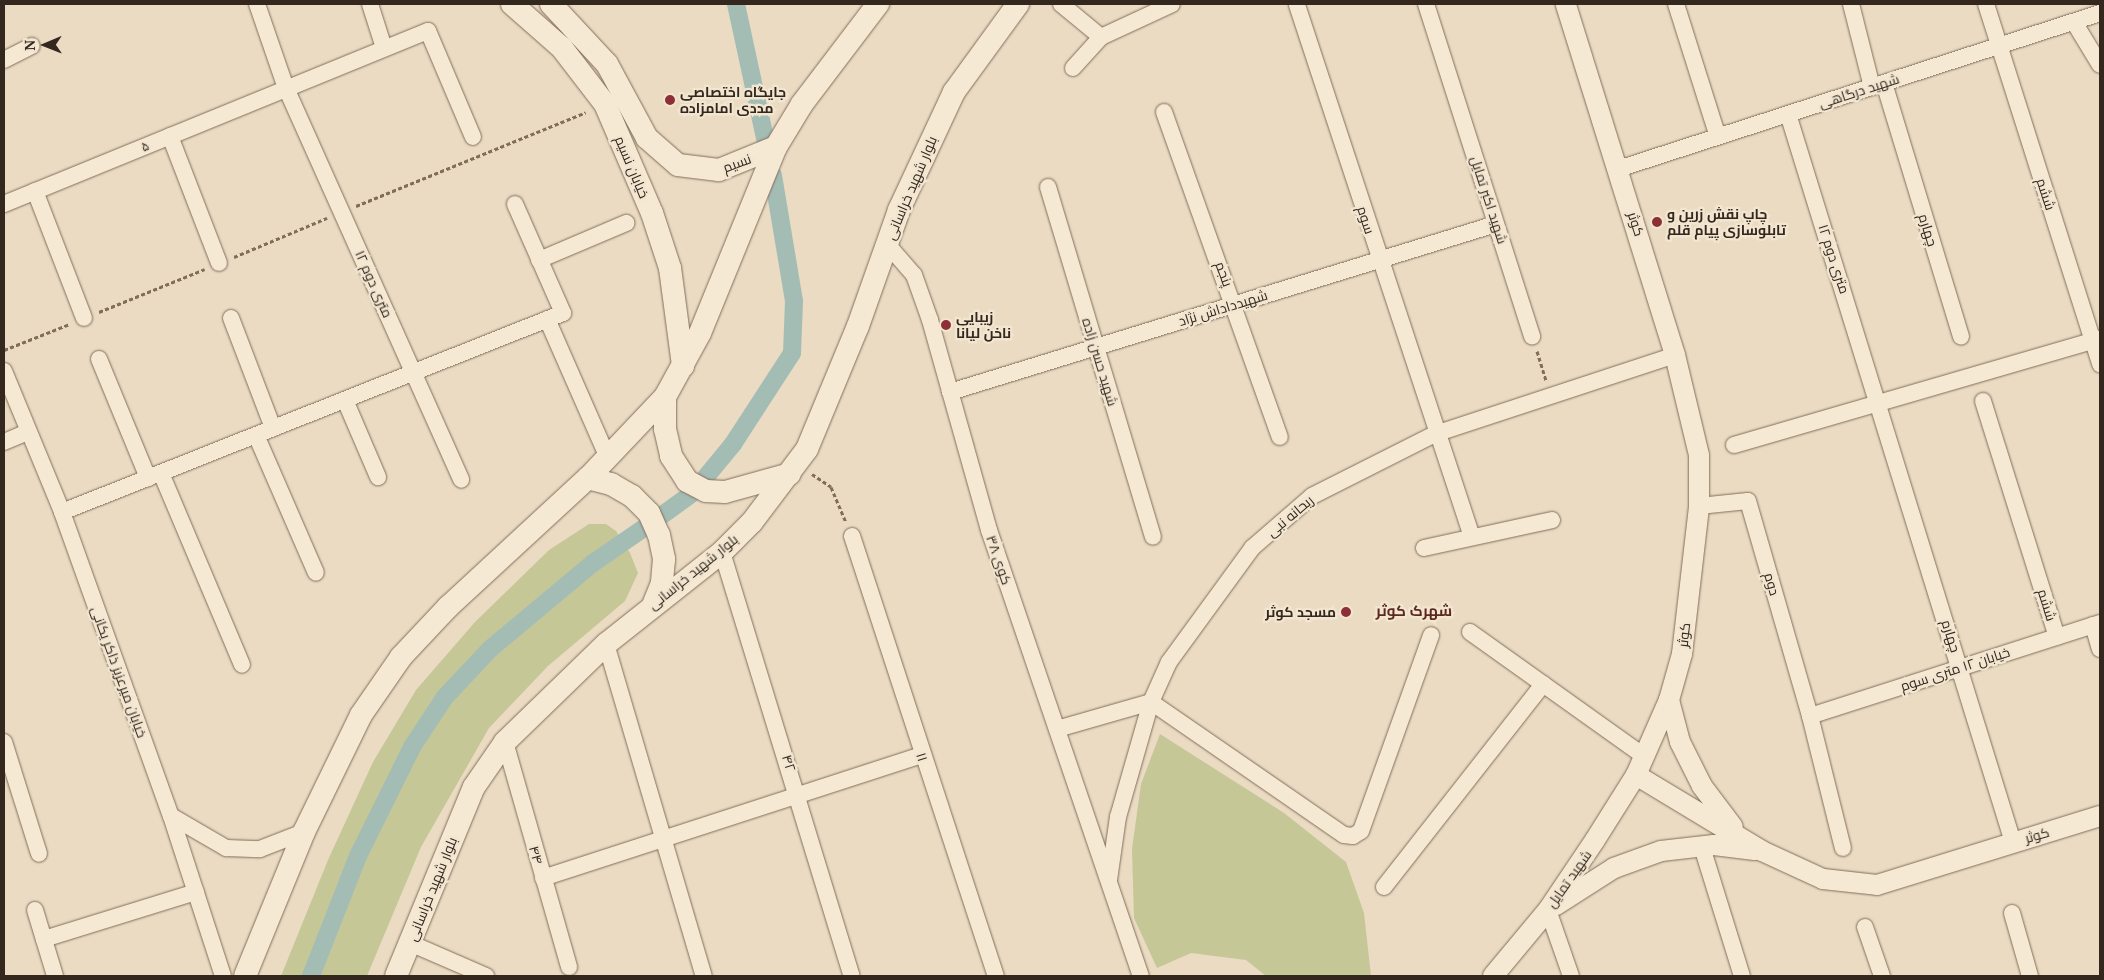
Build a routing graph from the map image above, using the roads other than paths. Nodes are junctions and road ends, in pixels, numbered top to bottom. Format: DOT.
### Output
graph roads {
  1 [pos="257,4"];
  2 [pos="370,4"];
  3 [pos="512,4"];
  4 [pos="551,4"];
  5 [pos="878,4"];
  6 [pos="1018,4"];
  7 [pos="1061,4"];
  8 [pos="1172,4"];
  9 [pos="1426,4"];
  10 [pos="1566,4"];
  11 [pos="1676,4"];
  12 [pos="1850,4"];
  13 [pos="1986,4"];
  14 [pos="1297,5"];
  15 [pos="2100,14"];
  16 [pos="2074,22"];
  17 [pos="1101,36"];
  18 [pos="32,46"];
  19 [pos="1998,46"];
  20 [pos="384,48"];
  21 [pos="4,60"];
  22 [pos="2100,65"];
  23 [pos="1073,68"];
  24 [pos="1878,85"];
  25 [pos="286,88"];
  26 [pos="1164,112"];
  27 [pos="1788,114"];
  28 [pos="170,136"];
  29 [pos="473,136"];
  30 [pos="1718,137"];
  31 [pos="647,138"];
  32 [pos="776,147"];
  33 [pos="1618,169"];
  34 [pos="1048,187"];
  35 [pos="35,191"];
  36 [pos="4,204"];
  37 [pos="515,204"];
  38 [pos="626,223"];
  39 [pos="1496,224"];
  40 [pos="887,244"];
  41 [pos="1378,259"];
  42 [pos="539,260"];
  43 [pos="219,263"];
  44 [pos="1235,304"];
  45 [pos="84,318"];
  46 [pos="231,318"];
  47 [pos="547,319"];
  48 [pos="1532,336"];
  49 [pos="1961,337"];
  50 [pos="2097,340"];
  51 [pos="1095,348"];
  52 [pos="1675,355"];
  53 [pos="99,359"];
  54 [pos="2100,364"];
  55 [pos="683,366"];
  56 [pos="4,372"];
  57 [pos="413,372"];
  58 [pos="950,392"];
  59 [pos="665,397"];
  60 [pos="345,400"];
  61 [pos="1983,401"];
  62 [pos="1880,404"];
  63 [pos="274,428"];
  64 [pos="28,432"];
  65 [pos="1436,434"];
  66 [pos="256,435"];
  67 [pos="1280,437"];
  68 [pos="4,442"];
  69 [pos="1734,444"];
  70 [pos="608,456"];
  71 [pos="794,469"];
  72 [pos="155,476"];
  73 [pos="378,477"];
  74 [pos="588,478"];
  75 [pos="461,480"];
  76 [pos="1699,506"];
  77 [pos="62,512"];
  78 [pos="1552,520"];
  79 [pos="852,536"];
  80 [pos="1153,537"];
  81 [pos="1472,537"];
  82 [pos="1424,548"];
  83 [pos="722,552"];
  84 [pos="316,573"];
  85 [pos="653,605"];
  86 [pos="2097,624"];
  87 [pos="1470,632"];
  88 [pos="1431,635"];
  89 [pos="2057,637"];
  90 [pos="606,644"];
  91 [pos="2100,649"];
  92 [pos="242,665"];
  93 [pos="1960,668"];
  94 [pos="1543,684"];
  95 [pos="1669,700"];
  96 [pos="1151,702"];
  97 [pos="1810,716"];
  98 [pos="1057,729"];
  99 [pos="4,742"];
  100 [pos="505,742"];
  101 [pos="921,754"];
  102 [pos="1640,766"];
  103 [pos="799,794"];
  104 [pos="171,816"];
  105 [pos="2100,816"];
  106 [pos="304,832"];
  107 [pos="665,838"];
  108 [pos="2013,842"];
  109 [pos="1702,846"];
  110 [pos="1843,848"];
  111 [pos="1762,850"];
  112 [pos="40,854"];
  113 [pos="543,878"];
  114 [pos="1109,880"];
  115 [pos="1384,887"];
  116 [pos="196,892"];
  117 [pos="35,910"];
  118 [pos="1548,910"];
  119 [pos="2012,913"];
  120 [pos="1865,927"];
  121 [pos="44,939"];
  122 [pos="410,943"];
  123 [pos="569,967"];
  124 [pos="55,976"];
  125 [pos="223,976"];
  126 [pos="245,976"];
  127 [pos="396,976"];
  128 [pos="486,976"];
  129 [pos="704,976"];
  130 [pos="852,976"];
  131 [pos="996,976"];
  132 [pos="1140,976"];
  133 [pos="1493,976"];
  134 [pos="1571,976"];
  135 [pos="1742,976"];
  136 [pos="1882,976"];
  137 [pos="2030,976"];
  1 -- 25 [label="street, ۱۲ متری دوم"];
  2 -- 20 [label="street"];
  3 -- 55 [label="main road, خیابان نسیم"];
  4 -- 31 [label="main road, خیابان نسیم"];
  5 -- 32 [label="main road"];
  6 -- 40 [label="main road, بلوار شهید خراسانی"];
  7 -- 17 [label="street"];
  8 -- 17 [label="street"];
  9 -- 39 [label="street, شهید اکبر تمایل"];
  10 -- 33 [label="street, کوثر"];
  11 -- 30 [label="street"];
  12 -- 24 [label="street, چهارم"];
  13 -- 19 [label="street, ششم"];
  14 -- 41 [label="street, سوم"];
  15 -- 16 [label="street, شهید درگاهی"];
  16 -- 19 [label="street, شهید درگاهی"];
  16 -- 22 [label="street"];
  17 -- 23 [label="street"];
  18 -- 21 [label="street"];
  19 -- 24 [label="street, شهید درگاهی"];
  19 -- 50 [label="street, ششم"];
  20 -- 25 [label="street, ۵"];
  20 -- 29 [label="street, ۵"];
  24 -- 27 [label="street, شهید درگاهی"];
  24 -- 49 [label="street, چهارم"];
  25 -- 28 [label="street, ۵"];
  25 -- 57 [label="street, ۱۲ متری دوم"];
  26 -- 44 [label="street, پنجم"];
  27 -- 30 [label="street, شهید درگاهی"];
  27 -- 62 [label="street, ۱۲ متری دوم"];
  28 -- 35 [label="street, ۵"];
  28 -- 43 [label="street"];
  30 -- 33 [label="street, شهید درگاهی"];
  31 -- 32 [label="main road, نسیم"];
  32 -- 55 [label="main road"];
  33 -- 52 [label="street, کوثر"];
  34 -- 51 [label="street, شهید حسن زاده"];
  35 -- 36 [label="street, ۵"];
  35 -- 45 [label="street"];
  37 -- 42 [label="street"];
  38 -- 42 [label="street"];
  39 -- 41 [label="street, شهیدداداش نژاد"];
  39 -- 48 [label="street, شهید اکبر تمایل"];
  40 -- 58 [label="street, کوی ۳۸"];
  40 -- 71 [label="main road, بلوار شهید خراسانی"];
  41 -- 44 [label="street, شهیدداداش نژاد"];
  41 -- 65 [label="street, سوم"];
  42 -- 47 [label="street"];
  44 -- 51 [label="street, شهیدداداش نژاد"];
  44 -- 67 [label="street, پنجم"];
  46 -- 63 [label="street"];
  47 -- 57 [label="street"];
  47 -- 70 [label="street"];
  50 -- 54 [label="street, ششم"];
  50 -- 62 [label="street"];
  51 -- 58 [label="street, شهیدداداش نژاد"];
  51 -- 80 [label="street, شهید حسن زاده"];
  52 -- 65 [label="street, ریحانه نبی"];
  52 -- 76 [label="street, کوثر"];
  53 -- 72 [label="street"];
  55 -- 59 [label="main road"];
  56 -- 64 [label="street, خیابان میرعزیز ذاکر یکانی"];
  57 -- 60 [label="street"];
  57 -- 75 [label="street, ۱۲ متری دوم"];
  58 -- 98 [label="street, کوی ۳۸"];
  59 -- 70 [label="main road"];
  59 -- 71 [label="main road"];
  60 -- 63 [label="street"];
  60 -- 73 [label="street"];
  61 -- 89 [label="street, ششم"];
  62 -- 69 [label="street"];
  62 -- 93 [label="street, چهارم"];
  63 -- 66 [label="street"];
  64 -- 68 [label="street"];
  64 -- 77 [label="street, خیابان میرعزیز ذاکر یکانی"];
  65 -- 81 [label="street, سوم"];
  65 -- 96 [label="street, ریحانه نبی"];
  66 -- 72 [label="street"];
  66 -- 84 [label="street"];
  70 -- 74 [label="main road"];
  71 -- 83 [label="main road, بلوار شهید خراسانی"];
  72 -- 77 [label="street"];
  72 -- 92 [label="street"];
  74 -- 85 [label="main road"];
  74 -- 106 [label="main road"];
  76 -- 95 [label="street, کوثر"];
  76 -- 97 [label="street, دوم"];
  77 -- 104 [label="street, خیابان میرعزیز ذاکر یکانی"];
  78 -- 81 [label="street"];
  79 -- 101 [label="street, ۱۱"];
  81 -- 82 [label="street"];
  83 -- 85 [label="main road, بلوار شهید خراسانی"];
  83 -- 103 [label="street, ۴۲"];
  85 -- 90 [label="main road, بلوار شهید خراسانی"];
  86 -- 89 [label="street, خیابان ۱۲ متری سوم"];
  86 -- 91 [label="street"];
  87 -- 94 [label="street"];
  88 -- 96 [label="street"];
  89 -- 93 [label="street, خیابان ۱۲ متری سوم"];
  90 -- 100 [label="main road, بلوار شهید خراسانی"];
  90 -- 107 [label="street"];
  93 -- 97 [label="street, خیابان ۱۲ متری سوم"];
  93 -- 108 [label="street"];
  94 -- 102 [label="street"];
  94 -- 115 [label="street"];
  95 -- 102 [label="street, کوثر"];
  95 -- 111 [label="street"];
  96 -- 98 [label="street"];
  96 -- 114 [label="street, ریحانه نبی"];
  97 -- 110 [label="street"];
  98 -- 114 [label="street, کوی ۳۸"];
  99 -- 112 [label="street"];
  100 -- 113 [label="street, ۴۴"];
  100 -- 122 [label="main road, بلوار شهید خراسانی"];
  101 -- 103 [label="street"];
  101 -- 131 [label="street, ۱۱"];
  102 -- 111 [label="street, کوثر"];
  102 -- 118 [label="street, شهید تمایل"];
  103 -- 107 [label="street"];
  103 -- 130 [label="street, ۴۲"];
  104 -- 106 [label="street"];
  104 -- 116 [label="street, خیابان میرعزیز ذاکر یکانی"];
  105 -- 108 [label="street, کوثر"];
  106 -- 126 [label="main road"];
  107 -- 113 [label="street"];
  107 -- 129 [label="street"];
  108 -- 111 [label="street, کوثر"];
  109 -- 111 [label="street"];
  109 -- 118 [label="street"];
  109 -- 135 [label="street"];
  113 -- 123 [label="street, ۴۴"];
  114 -- 132 [label="street, کوی ۳۸"];
  116 -- 121 [label="street"];
  116 -- 125 [label="street, خیابان میرعزیز ذاکر یکانی"];
  117 -- 121 [label="street"];
  118 -- 133 [label="street, شهید تمایل"];
  118 -- 134 [label="street"];
  119 -- 137 [label="street"];
  120 -- 136 [label="street"];
  121 -- 124 [label="street"];
  122 -- 127 [label="main road, بلوار شهید خراسانی"];
  122 -- 128 [label="street"];
}
